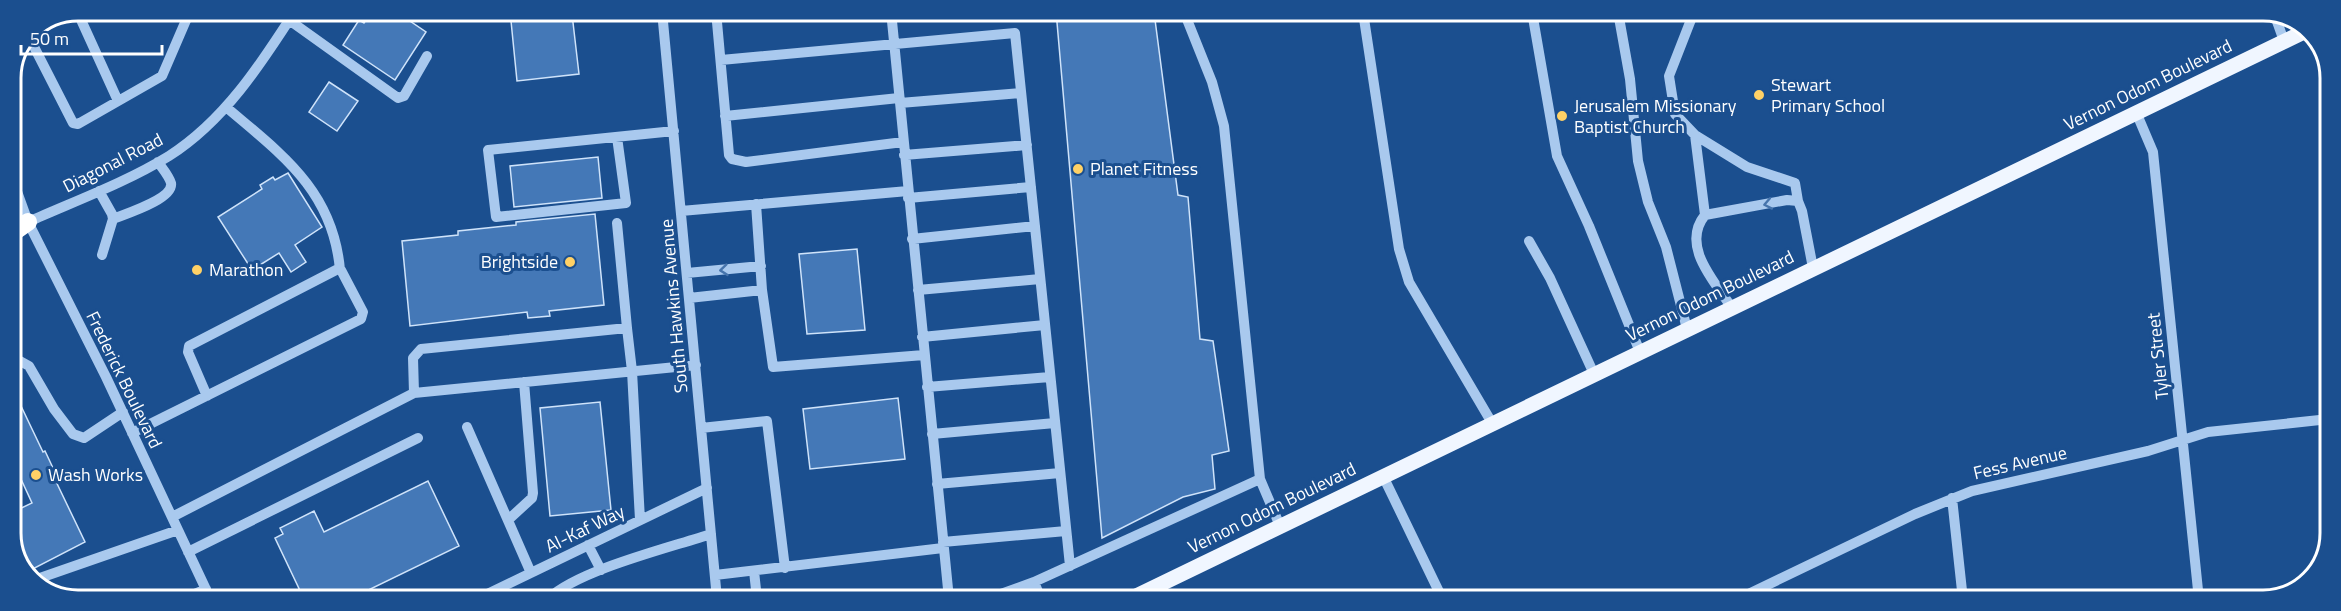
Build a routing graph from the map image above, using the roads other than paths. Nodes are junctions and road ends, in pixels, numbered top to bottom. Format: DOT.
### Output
graph roads {
  1 [pos="82,21"];
  2 [pos="186,21"];
  3 [pos="288,21"];
  4 [pos="300,21"];
  5 [pos="663,21"];
  6 [pos="717,21"];
  7 [pos="892,21"];
  8 [pos="1188,21"];
  9 [pos="1364,21"];
  10 [pos="1534,21"];
  11 [pos="1620,21"];
  12 [pos="1690,21"];
  13 [pos="2278,23"];
  14 [pos="2299,34"];
  15 [pos="2284,41"];
  16 [pos="33,44"];
  17 [pos="894,45"];
  18 [pos="427,56"];
  19 [pos="721,60"];
  20 [pos="1021,93"];
  21 [pos="899,100"];
  22 [pos="118,101"];
  23 [pos="226,107"];
  24 [pos="2136,112"];
  25 [pos="726,116"];
  26 [pos="674,131"];
  27 [pos="1695,135"];
  28 [pos="617,137"];
  29 [pos="903,142"];
  30 [pos="1027,145"];
  31 [pos="904,155"];
  32 [pos="158,162"];
  33 [pos="1031,187"];
  34 [pos="99,191"];
  35 [pos="908,195"];
  36 [pos="1798,201"];
  37 [pos="756,204"];
  38 [pos="681,211"];
  39 [pos="1705,215"];
  40 [pos="112,219"];
  41 [pos="617,223"];
  42 [pos="21,224"];
  43 [pos="1035,226"];
  44 [pos="21,229"];
  45 [pos="912,239"];
  46 [pos="1529,241"];
  47 [pos="102,255"];
  48 [pos="761,266"];
  49 [pos="1814,268"];
  50 [pos="340,270"];
  51 [pos="687,273"];
  52 [pos="1040,279"];
  53 [pos="762,290"];
  54 [pos="918,290"];
  55 [pos="689,298"];
  56 [pos="1732,308"];
  57 [pos="1045,325"];
  58 [pos="627,328"];
  59 [pos="1687,329"];
  60 [pos="922,337"];
  61 [pos="1640,352"];
  62 [pos="924,355"];
  63 [pos="21,362"];
  64 [pos="696,365"];
  65 [pos="632,371"];
  66 [pos="1594,374"];
  67 [pos="1050,377"];
  68 [pos="524,382"];
  69 [pos="927,387"];
  70 [pos="414,393"];
  71 [pos="207,396"];
  72 [pos="123,412"];
  73 [pos="2320,420"];
  74 [pos="1055,423"];
  75 [pos="1492,423"];
  76 [pos="467,427"];
  77 [pos="701,428"];
  78 [pos="132,433"];
  79 [pos="932,434"];
  80 [pos="418,438"];
  81 [pos="2183,441"];
  82 [pos="1060,473"];
  83 [pos="1383,476"];
  84 [pos="1260,479"];
  85 [pos="937,484"];
  86 [pos="707,488"];
  87 [pos="1952,498"];
  88 [pos="172,517"];
  89 [pos="508,520"];
  90 [pos="640,520"];
  91 [pos="1280,526"];
  92 [pos="178,530"];
  93 [pos="1066,531"];
  94 [pos="711,534"];
  95 [pos="588,545"];
  96 [pos="943,545"];
  97 [pos="188,552"];
  98 [pos="1070,566"];
  99 [pos="785,568"];
  100 [pos="601,570"];
  101 [pos="754,572"];
  102 [pos="531,573"];
  103 [pos="715,575"];
  104 [pos="42,577"];
  105 [pos="1034,582"];
  106 [pos="206,590"];
  107 [pos="496,590"];
  108 [pos="557,590"];
  109 [pos="716,590"];
  110 [pos="756,590"];
  111 [pos="948,590"];
  112 [pos="1012,590"];
  113 [pos="1037,590"];
  114 [pos="1148,590"];
  115 [pos="1438,590"];
  116 [pos="1757,590"];
  117 [pos="1962,590"];
  118 [pos="2198,590"];
  1 -- 22 [label="street"];
  2 -- 22 [label="street"];
  3 -- 23 [label="street, Diagonal Road"];
  4 -- 18 [label="street"];
  5 -- 26 [label="street, South Hawkins Avenue"];
  6 -- 19 [label="street"];
  7 -- 17 [label="street"];
  8 -- 84 [label="street"];
  9 -- 75 [label="street"];
  10 -- 61 [label="street"];
  11 -- 59 [label="street"];
  12 -- 27 [label="street"];
  13 -- 15 [label="street"];
  14 -- 15 [label="main road, Vernon Odom Boulevard"];
  15 -- 24 [label="main road, Vernon Odom Boulevard"];
  16 -- 22 [label="street"];
  17 -- 19 [label="street"];
  17 -- 20 [label="street"];
  17 -- 21 [label="street"];
  19 -- 25 [label="street"];
  20 -- 21 [label="street"];
  20 -- 30 [label="street"];
  21 -- 25 [label="street"];
  21 -- 29 [label="street"];
  23 -- 32 [label="street, Diagonal Road"];
  23 -- 50 [label="street"];
  24 -- 49 [label="main road, Vernon Odom Boulevard"];
  24 -- 81 [label="street, Tyler Street"];
  25 -- 29 [label="street"];
  26 -- 28 [label="street"];
  26 -- 38 [label="street, South Hawkins Avenue"];
  27 -- 36 [label="street"];
  27 -- 39 [label="street"];
  28 -- 28 [label="street"];
  29 -- 31 [label="street"];
  30 -- 31 [label="street"];
  30 -- 33 [label="street"];
  31 -- 35 [label="street"];
  32 -- 34 [label="street, Diagonal Road"];
  32 -- 40 [label="street"];
  33 -- 35 [label="street"];
  33 -- 43 [label="street"];
  34 -- 40 [label="street"];
  34 -- 42 [label="street, Diagonal Road"];
  35 -- 37 [label="street"];
  35 -- 45 [label="street"];
  36 -- 39 [label="street, one-way"];
  36 -- 49 [label="street"];
  37 -- 38 [label="street"];
  37 -- 48 [label="street"];
  38 -- 51 [label="street, South Hawkins Avenue"];
  39 -- 56 [label="street"];
  40 -- 47 [label="street"];
  41 -- 58 [label="street"];
  43 -- 45 [label="street"];
  43 -- 52 [label="street"];
  44 -- 72 [label="street, Frederick Boulevard"];
  45 -- 54 [label="street"];
  46 -- 66 [label="street"];
  48 -- 51 [label="street, one-way"];
  48 -- 53 [label="street"];
  49 -- 56 [label="main road, Vernon Odom Boulevard"];
  50 -- 71 [label="street"];
  50 -- 71 [label="street"];
  51 -- 55 [label="street, South Hawkins Avenue"];
  52 -- 54 [label="street"];
  52 -- 57 [label="street"];
  53 -- 55 [label="street"];
  53 -- 62 [label="street"];
  54 -- 60 [label="street"];
  55 -- 64 [label="street, South Hawkins Avenue"];
  56 -- 59 [label="main road, Vernon Odom Boulevard"];
  57 -- 60 [label="street"];
  57 -- 67 [label="street"];
  58 -- 65 [label="street"];
  58 -- 70 [label="street"];
  59 -- 61 [label="main road, Vernon Odom Boulevard"];
  60 -- 62 [label="street"];
  61 -- 66 [label="main road, Vernon Odom Boulevard"];
  62 -- 69 [label="street"];
  63 -- 72 [label="street"];
  64 -- 65 [label="street"];
  64 -- 77 [label="street, South Hawkins Avenue"];
  65 -- 68 [label="street"];
  65 -- 90 [label="street"];
  66 -- 75 [label="main road, Vernon Odom Boulevard"];
  67 -- 69 [label="street"];
  67 -- 74 [label="street"];
  68 -- 70 [label="street"];
  68 -- 89 [label="street"];
  69 -- 79 [label="street"];
  70 -- 88 [label="street"];
  71 -- 78 [label="street"];
  72 -- 78 [label="street, Frederick Boulevard"];
  73 -- 81 [label="street, Fess Avenue"];
  74 -- 79 [label="street"];
  74 -- 82 [label="street"];
  75 -- 83 [label="main road, Vernon Odom Boulevard"];
  76 -- 89 [label="street"];
  77 -- 86 [label="street, South Hawkins Avenue"];
  77 -- 99 [label="street"];
  78 -- 88 [label="street, Frederick Boulevard"];
  79 -- 85 [label="street"];
  80 -- 97 [label="street"];
  81 -- 87 [label="street, Fess Avenue"];
  81 -- 118 [label="street, Tyler Street"];
  82 -- 85 [label="street"];
  82 -- 93 [label="street"];
  83 -- 91 [label="main road, Vernon Odom Boulevard"];
  83 -- 115 [label="street"];
  84 -- 91 [label="street"];
  84 -- 98 [label="street"];
  85 -- 96 [label="street"];
  86 -- 90 [label="street, Al-Kaf Way"];
  86 -- 94 [label="street, South Hawkins Avenue"];
  87 -- 116 [label="street, Fess Avenue"];
  87 -- 117 [label="street"];
  88 -- 92 [label="street, Frederick Boulevard"];
  89 -- 102 [label="street"];
  90 -- 95 [label="street, Al-Kaf Way"];
  91 -- 114 [label="main road, Vernon Odom Boulevard"];
  92 -- 97 [label="street, Frederick Boulevard"];
  92 -- 104 [label="street"];
  93 -- 96 [label="street"];
  93 -- 98 [label="street"];
  94 -- 100 [label="street"];
  94 -- 103 [label="street, South Hawkins Avenue"];
  95 -- 100 [label="street"];
  95 -- 102 [label="street, Al-Kaf Way"];
  96 -- 99 [label="street"];
  96 -- 111 [label="street"];
  97 -- 106 [label="street, Frederick Boulevard"];
  98 -- 105 [label="street"];
  99 -- 101 [label="street"];
  100 -- 108 [label="street"];
  101 -- 103 [label="street"];
  101 -- 110 [label="street"];
  102 -- 107 [label="street, Al-Kaf Way"];
  103 -- 109 [label="street, South Hawkins Avenue"];
  105 -- 112 [label="street"];
  105 -- 113 [label="street"];
}
